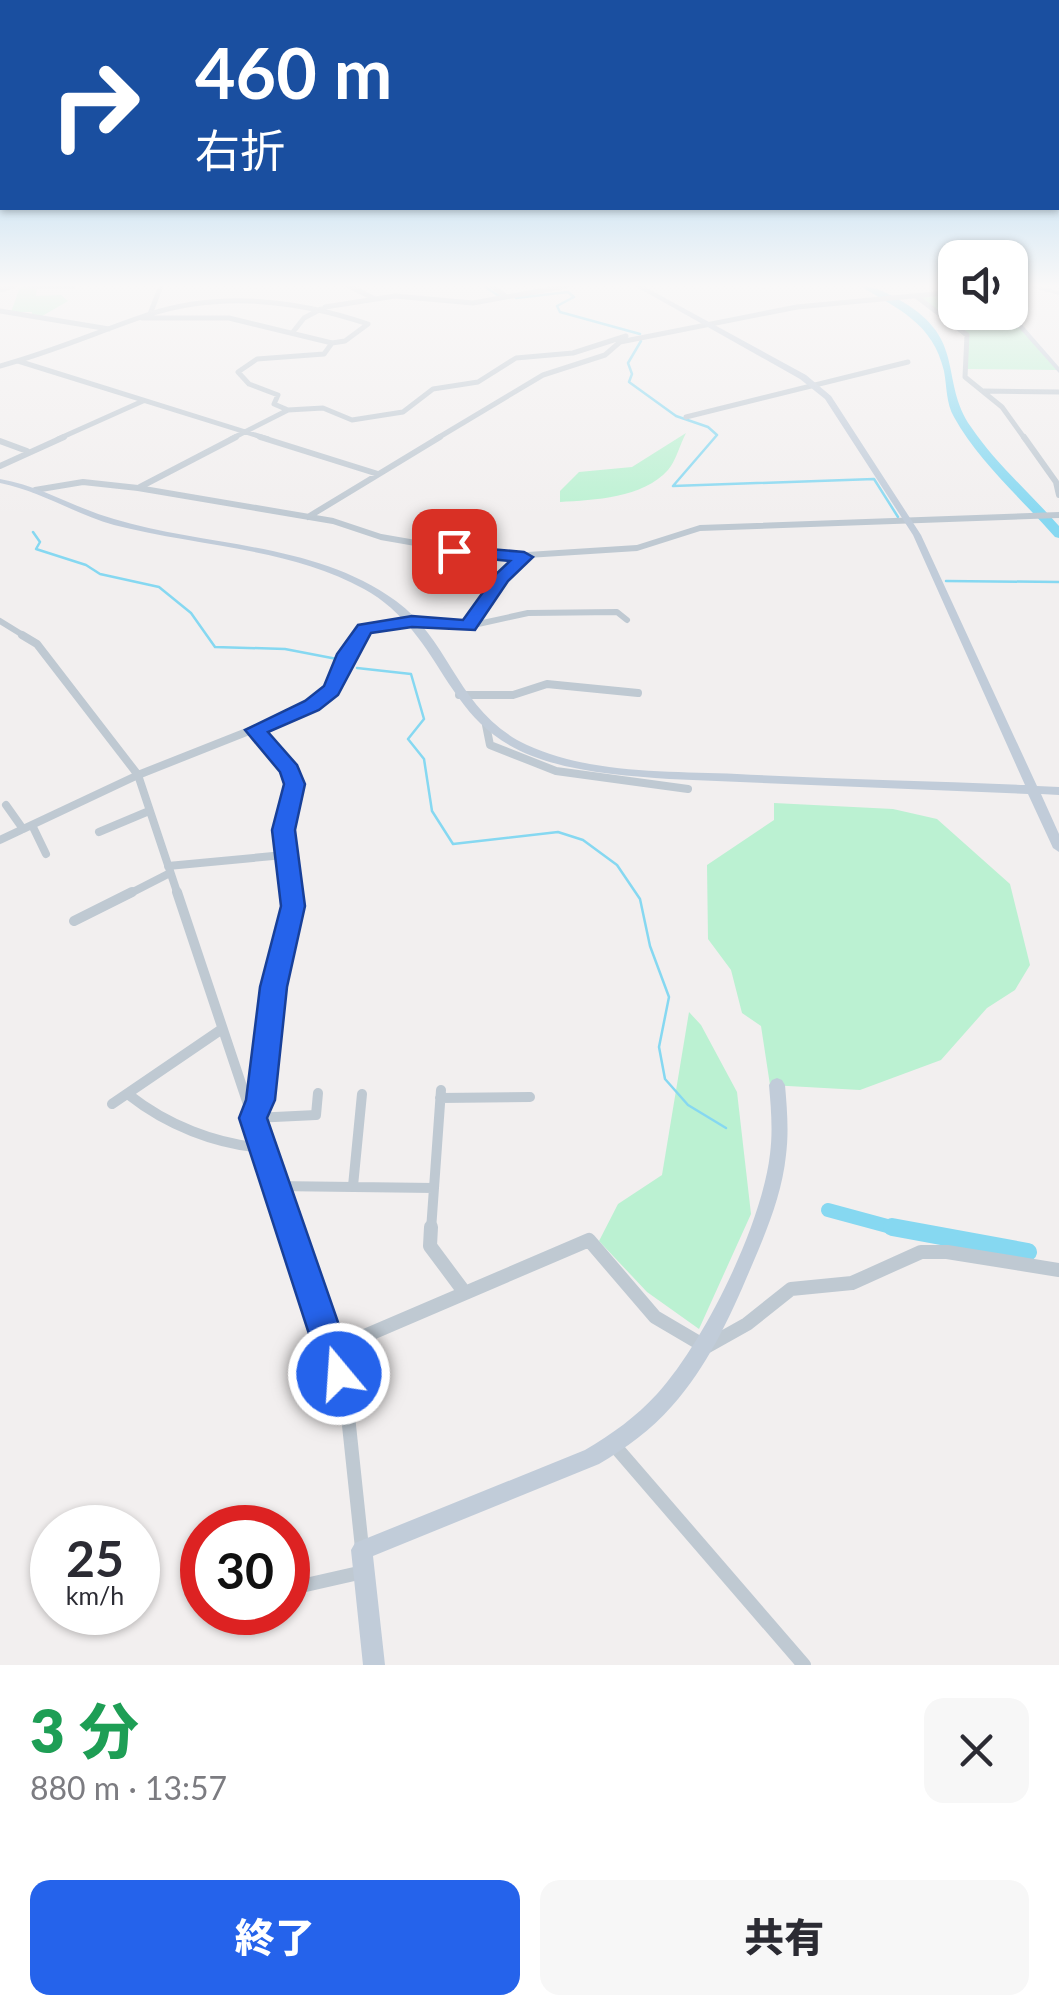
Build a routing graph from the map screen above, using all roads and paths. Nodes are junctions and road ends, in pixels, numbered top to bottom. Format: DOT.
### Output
graph roads {
  1 [pos="27,364"];
  2 [pos="250,364"];
  3 [pos="507,364"];
  4 [pos="578,364"];
  5 [pos="779,364"];
  6 [pos="901,364"];
  7 [pos="966,364"];
  8 [pos="815,384"];
  9 [pos="984,392"];
  10 [pos="1059,392"];
  11 [pos="145,400"];
  12 [pos="288,410"];
  13 [pos="686,417"];
  14 [pos="248,432"];
  15 [pos="0,441"];
  16 [pos="27,452"];
  17 [pos="0,466"];
  18 [pos="378,474"];
  19 [pos="0,481"];
  20 [pos="138,488"];
  21 [pos="35,490"];
  22 [pos="1059,495"];
  23 [pos="1059,515"];
  24 [pos="1019,516"];
  25 [pos="308,517"];
  26 [pos="908,520"];
  27 [pos="524,557"];
  28 [pos="627,620"];
  29 [pos="0,621"];
  30 [pos="412,622"];
  31 [pos="468,626"];
  32 [pos="638,694"];
  33 [pos="459,695"];
  34 [pos="486,725"];
  35 [pos="255,730"];
  36 [pos="138,775"];
  37 [pos="688,789"];
  38 [pos="1032,790"];
  39 [pos="1059,791"];
  40 [pos="6,805"];
  41 [pos="150,812"];
  42 [pos="27,827"];
  43 [pos="99,832"];
  44 [pos="0,840"];
  45 [pos="1059,848"];
  46 [pos="46,854"];
  47 [pos="284,855"];
  48 [pos="169,869"];
  49 [pos="74,921"];
  50 [pos="222,1029"];
  51 [pos="776,1086"];
  52 [pos="318,1093"];
  53 [pos="362,1094"];
  54 [pos="129,1096"];
  55 [pos="530,1097"];
  56 [pos="112,1104"];
  57 [pos="253,1118"];
  58 [pos="262,1148"];
  59 [pos="274,1186"];
  60 [pos="353,1186"];
  61 [pos="434,1188"];
  62 [pos="1059,1270"];
  63 [pos="464,1292"];
  64 [pos="706,1348"];
  65 [pos="332,1350"];
  66 [pos="614,1445"];
  67 [pos="363,1560"];
  68 [pos="310,1580"];
  69 [pos="374,1665"];
  70 [pos="804,1665"];
  1 -- 11 [label="street"];
  2 -- 12 [label="street"];
  3 -- 12 [label="street"];
  4 -- 18 [label="street"];
  5 -- 8 [label="street"];
  6 -- 8 [label="street"];
  7 -- 9 [label="street"];
  8 -- 13 [label="street"];
  8 -- 26 [label="street"];
  9 -- 10 [label="street"];
  9 -- 22 [label="street"];
  11 -- 14 [label="street"];
  11 -- 16 [label="street"];
  12 -- 14 [label="street"];
  14 -- 18 [label="street"];
  14 -- 20 [label="street"];
  15 -- 16 [label="street"];
  16 -- 17 [label="street"];
  18 -- 25 [label="street"];
  19 -- 21 [label="street"];
  20 -- 21 [label="street"];
  20 -- 25 [label="street"];
  21 -- 30 [label="street"];
  23 -- 24 [label="street"];
  24 -- 26 [label="street"];
  25 -- 27 [label="street"];
  26 -- 27 [label="street"];
  26 -- 38 [label="street"];
  27 -- 31 [label="street"];
  28 -- 31 [label="street"];
  29 -- 36 [label="street"];
  30 -- 31 [label="street"];
  30 -- 33 [label="street"];
  30 -- 35 [label="street"];
  32 -- 33 [label="street"];
  33 -- 34 [label="street"];
  34 -- 37 [label="street"];
  34 -- 38 [label="street"];
  35 -- 36 [label="street"];
  35 -- 47 [label="street"];
  36 -- 41 [label="street"];
  36 -- 42 [label="street"];
  38 -- 39 [label="street"];
  38 -- 45 [label="street"];
  40 -- 42 [label="street"];
  41 -- 43 [label="street"];
  41 -- 48 [label="street"];
  42 -- 44 [label="street"];
  42 -- 46 [label="street"];
  47 -- 48 [label="street"];
  47 -- 57 [label="street"];
  48 -- 49 [label="street"];
  48 -- 50 [label="street"];
  50 -- 54 [label="street"];
  50 -- 57 [label="street"];
  51 -- 64 [label="street"];
  52 -- 57 [label="street"];
  53 -- 60 [label="street"];
  54 -- 56 [label="street"];
  54 -- 58 [label="street"];
  55 -- 61 [label="street"];
  57 -- 58 [label="street"];
  58 -- 59 [label="street"];
  59 -- 60 [label="street"];
  59 -- 65 [label="street"];
  60 -- 61 [label="street"];
  61 -- 63 [label="street"];
  62 -- 64 [label="street"];
  63 -- 64 [label="street"];
  63 -- 65 [label="street"];
  64 -- 66 [label="street"];
  65 -- 67 [label="street"];
  66 -- 67 [label="street"];
  66 -- 70 [label="street"];
  67 -- 68 [label="street"];
  67 -- 69 [label="street"];
}
